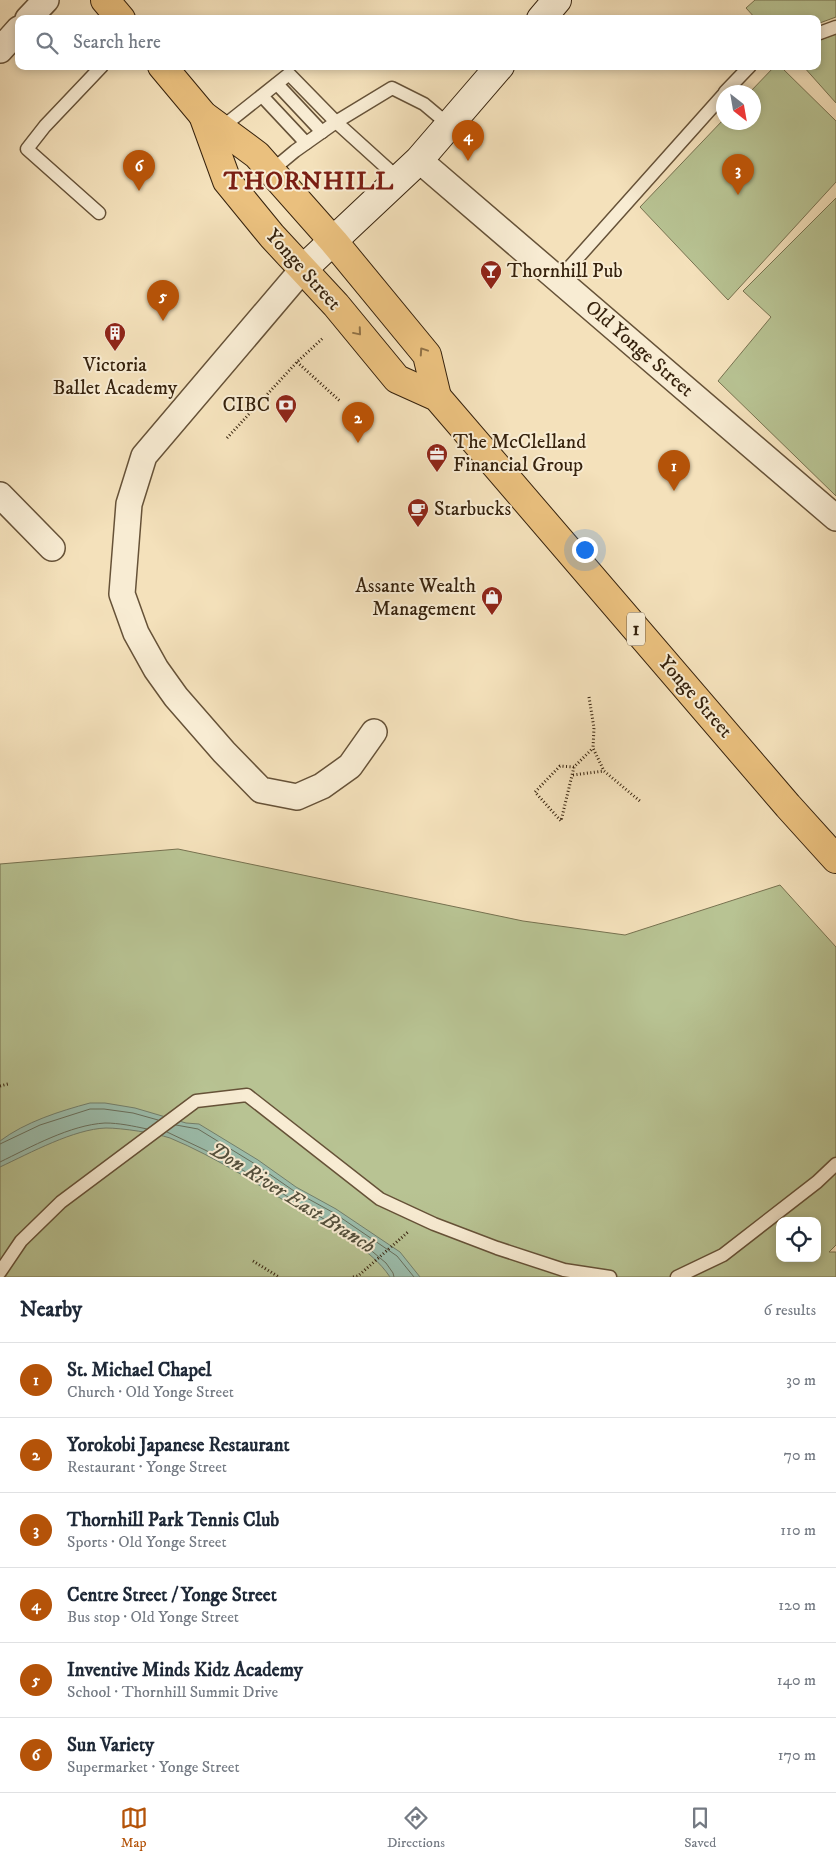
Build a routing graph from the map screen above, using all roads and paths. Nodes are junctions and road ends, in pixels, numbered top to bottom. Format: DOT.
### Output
graph roads {
  1 [pos="46,0"];
  2 [pos="105,0"];
  3 [pos="557,0"];
  4 [pos="32,15"];
  5 [pos="118,15"];
  6 [pos="544,15"];
  7 [pos="836,27"];
  8 [pos="15,33"];
  9 [pos="821,33"];
  10 [pos="0,50"];
  11 [pos="98,70"];
  12 [pos="166,70"];
  13 [pos="497,70"];
  14 [pos="746,70"];
  15 [pos="277,84"];
  16 [pos="732,85"];
  17 [pos="262,96"];
  18 [pos="716,102"];
  19 [pos="212,122"];
  20 [pos="336,122"];
  21 [pos="449,125"];
  22 [pos="322,132"];
  23 [pos="306,143"];
  24 [pos="419,160"];
  25 [pos="271,171"];
  26 [pos="399,179"];
  27 [pos="99,213"];
  28 [pos="334,242"];
  29 [pos="302,270"];
  30 [pos="558,280"];
  31 [pos="324,338"];
  32 [pos="297,362"];
  33 [pos="437,397"];
  34 [pos="340,402"];
  35 [pos="227,438"];
  36 [pos="0,495"];
  37 [pos="836,518"];
  38 [pos="52,548"];
  39 [pos="589,697"];
  40 [pos="374,732"];
  41 [pos="593,748"];
  42 [pos="574,767"];
  43 [pos="605,771"];
  44 [pos="573,774"];
  45 [pos="641,802"];
  46 [pos="836,859"];
  47 [pos="8,1084"];
  48 [pos="0,1086"];
  49 [pos="836,1164"];
  50 [pos="410,1230"];
  51 [pos="253,1261"];
  52 [pos="0,1272"];
  53 [pos="280,1277"];
  54 [pos="353,1277"];
  55 [pos="610,1277"];
  56 [pos="677,1277"];
  1 -- 4 [label="street"];
  2 -- 5 [label="main road"];
  3 -- 6 [label="main road"];
  7 -- 9 [label="lane"];
  8 -- 10 [label="street"];
  11 -- 27 [label="lane"];
  12 -- 19 [label="main road, Yonge Street / 1"];
  13 -- 21 [label="main road"];
  14 -- 16 [label="lane"];
  15 -- 17 [label="lane"];
  15 -- 20 [label="lane"];
  15 -- 22 [label="lane"];
  17 -- 19 [label="lane"];
  17 -- 23 [label="lane"];
  18 -- 30 [label="lane"];
  19 -- 25 [label="main road, Yonge Street / 1"];
  19 -- 29 [label="main road, Yonge Street / 1"];
  20 -- 21 [label="lane"];
  20 -- 22 [label="lane"];
  20 -- 26 [label="lane"];
  21 -- 24 [label="main road"];
  22 -- 23 [label="lane"];
  23 -- 25 [label="lane"];
  24 -- 26 [label="main road"];
  24 -- 30 [label="street, Old Yonge Street"];
  25 -- 28 [label="main road, Yonge Street / 1"];
  26 -- 28 [label="main road"];
  28 -- 29 [label="main road"];
  33 -- 28 [label="main road, Yonge Street / 1, one-way"];
  29 -- 33 [label="main road, Yonge Street / 1, one-way"];
  29 -- 40 [label="street"];
  30 -- 37 [label="street, Old Yonge Street"];
  31 -- 32 [label="path"];
  32 -- 34 [label="path"];
  32 -- 35 [label="path"];
  33 -- 46 [label="main road, Yonge Street / 1"];
  36 -- 38 [label="street"];
  39 -- 41 [label="path"];
  41 -- 42 [label="path"];
  41 -- 43 [label="path"];
  42 -- 44 [label="path"];
  42 -- 44 [label="path"];
  43 -- 44 [label="path"];
  43 -- 45 [label="path"];
  47 -- 48 [label="path"];
  49 -- 56 [label="lane"];
  50 -- 54 [label="path"];
  51 -- 53 [label="path"];
  52 -- 55 [label="lane"];
}
